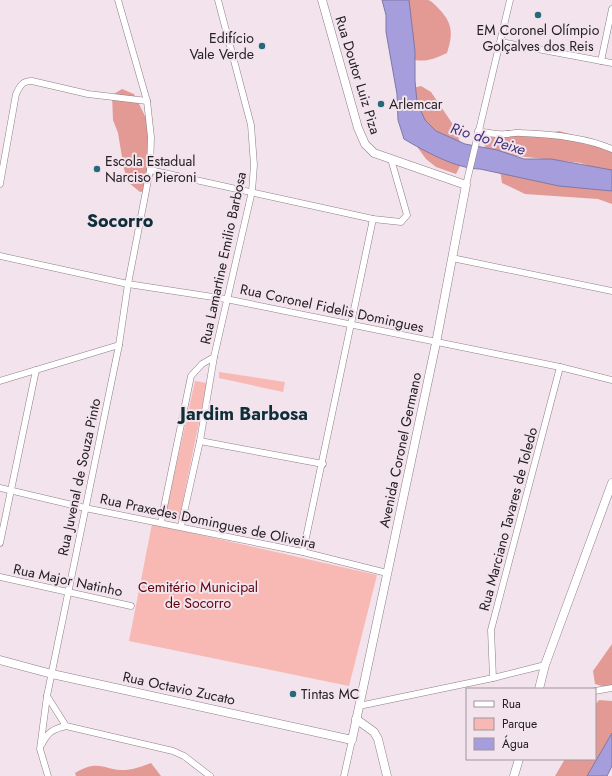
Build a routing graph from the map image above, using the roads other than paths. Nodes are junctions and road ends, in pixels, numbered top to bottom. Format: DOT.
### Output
graph roads {
  1 [pos="118,0"];
  2 [pos="218,0"];
  3 [pos="322,0"];
  4 [pos="510,0"];
  5 [pos="612,8"];
  6 [pos="501,42"];
  7 [pos="601,61"];
  8 [pos="612,63"];
  9 [pos="147,101"];
  10 [pos="478,132"];
  11 [pos="612,149"];
  12 [pos="391,159"];
  13 [pos="150,170"];
  14 [pos="467,182"];
  15 [pos="0,184"];
  16 [pos="252,191"];
  17 [pos="373,219"];
  18 [pos="0,256"];
  19 [pos="452,258"];
  20 [pos="128,284"];
  21 [pos="612,291"];
  22 [pos="226,298"];
  23 [pos="351,324"];
  24 [pos="436,343"];
  25 [pos="120,345"];
  26 [pos="214,358"];
  27 [pos="560,367"];
  28 [pos="36,370"];
  29 [pos="612,380"];
  30 [pos="0,381"];
  31 [pos="200,441"];
  32 [pos="323,464"];
  33 [pos="612,483"];
  34 [pos="0,488"];
  35 [pos="11,490"];
  36 [pos="85,508"];
  37 [pos="161,522"];
  38 [pos="181,526"];
  39 [pos="0,543"];
  40 [pos="303,552"];
  41 [pos="387,573"];
  42 [pos="0,577"];
  43 [pos="67,593"];
  44 [pos="131,606"];
  45 [pos="0,660"];
  46 [pos="545,665"];
  47 [pos="52,674"];
  48 [pos="493,678"];
  49 [pos="538,688"];
  50 [pos="612,688"];
  51 [pos="596,691"];
  52 [pos="47,696"];
  53 [pos="359,706"];
  54 [pos="356,719"];
  55 [pos="66,726"];
  56 [pos="352,740"];
  57 [pos="40,750"];
  58 [pos="519,760"];
  59 [pos="48,776"];
  60 [pos="210,776"];
  61 [pos="344,776"];
  62 [pos="387,776"];
  63 [pos="514,776"];
  1 -- 9 [label="street, Rua Juvenal de Souza Pinto"];
  2 -- 16 [label="street, Rua Lamartine Emilio Barbosa"];
  3 -- 12 [label="street, Rua Doutor Luiz Piza"];
  4 -- 6 [label="street"];
  5 -- 7 [label="street"];
  6 -- 7 [label="street"];
  6 -- 10 [label="street"];
  7 -- 8 [label="street"];
  9 -- 13 [label="street, Rua Juvenal de Souza Pinto"];
  9 -- 15 [label="street"];
  10 -- 11 [label="street"];
  10 -- 14 [label="street"];
  12 -- 14 [label="street, Rua Doutor Luiz Piza"];
  12 -- 17 [label="street"];
  13 -- 16 [label="street"];
  13 -- 20 [label="street, Rua Juvenal de Souza Pinto"];
  14 -- 19 [label="street, Avenida Coronel Germano"];
  16 -- 17 [label="street"];
  16 -- 22 [label="street, Rua Lamartine Emilio Barbosa"];
  17 -- 23 [label="street"];
  18 -- 20 [label="street, Rua Coronel Fidelis Domingues"];
  19 -- 21 [label="street"];
  19 -- 24 [label="street, Avenida Coronel Germano"];
  20 -- 22 [label="street, Rua Coronel Fidelis Domingues"];
  20 -- 25 [label="street, Rua Juvenal de Souza Pinto"];
  22 -- 23 [label="street, Rua Coronel Fidelis Domingues"];
  22 -- 26 [label="street, Rua Lamartine Emilio Barbosa"];
  23 -- 24 [label="street, Rua Coronel Fidelis Domingues"];
  23 -- 32 [label="street"];
  24 -- 27 [label="street, Rua Coronel Fidelis Domingues"];
  24 -- 41 [label="street, Avenida Coronel Germano"];
  25 -- 28 [label="street"];
  25 -- 36 [label="street, Rua Juvenal de Souza Pinto"];
  26 -- 31 [label="street, Rua Lamartine Emilio Barbosa"];
  26 -- 37 [label="street"];
  27 -- 29 [label="street, Rua Coronel Fidelis Domingues"];
  27 -- 48 [label="street, Rua Marciano Tavares de Toledo"];
  28 -- 30 [label="street"];
  28 -- 35 [label="street"];
  31 -- 32 [label="street"];
  31 -- 38 [label="street, Rua Lamartine Emilio Barbosa"];
  32 -- 40 [label="street"];
  33 -- 46 [label="street"];
  34 -- 35 [label="street, Rua Praxedes Domingues de Oliveira"];
  35 -- 36 [label="street, Rua Praxedes Domingues de Oliveira"];
  35 -- 39 [label="street"];
  36 -- 37 [label="street, Rua Praxedes Domingues de Oliveira"];
  36 -- 43 [label="street, Rua Juvenal de Souza Pinto"];
  37 -- 38 [label="street, Rua Praxedes Domingues de Oliveira"];
  38 -- 40 [label="street, Rua Praxedes Domingues de Oliveira"];
  40 -- 41 [label="street, Rua Praxedes Domingues de Oliveira"];
  41 -- 53 [label="street, Avenida Coronel Germano"];
  42 -- 43 [label="street, Rua Major Natinho"];
  43 -- 44 [label="street, Rua Major Natinho"];
  43 -- 47 [label="street, Rua Juvenal de Souza Pinto"];
  45 -- 47 [label="street, Rua Octavio Zucato"];
  46 -- 48 [label="street"];
  46 -- 49 [label="street"];
  47 -- 52 [label="street, Rua Juvenal de Souza Pinto"];
  47 -- 56 [label="street, Rua Octavio Zucato"];
  48 -- 53 [label="street"];
  50 -- 51 [label="street"];
  52 -- 55 [label="street"];
  52 -- 57 [label="street, Rua Juvenal de Souza Pinto"];
  53 -- 54 [label="street, Avenida Coronel Germano"];
  54 -- 56 [label="street, Avenida Coronel Germano"];
  54 -- 62 [label="street"];
  55 -- 57 [label="street"];
  55 -- 60 [label="street"];
  56 -- 61 [label="street"];
  57 -- 59 [label="street"];
  58 -- 63 [label="street"];
}
